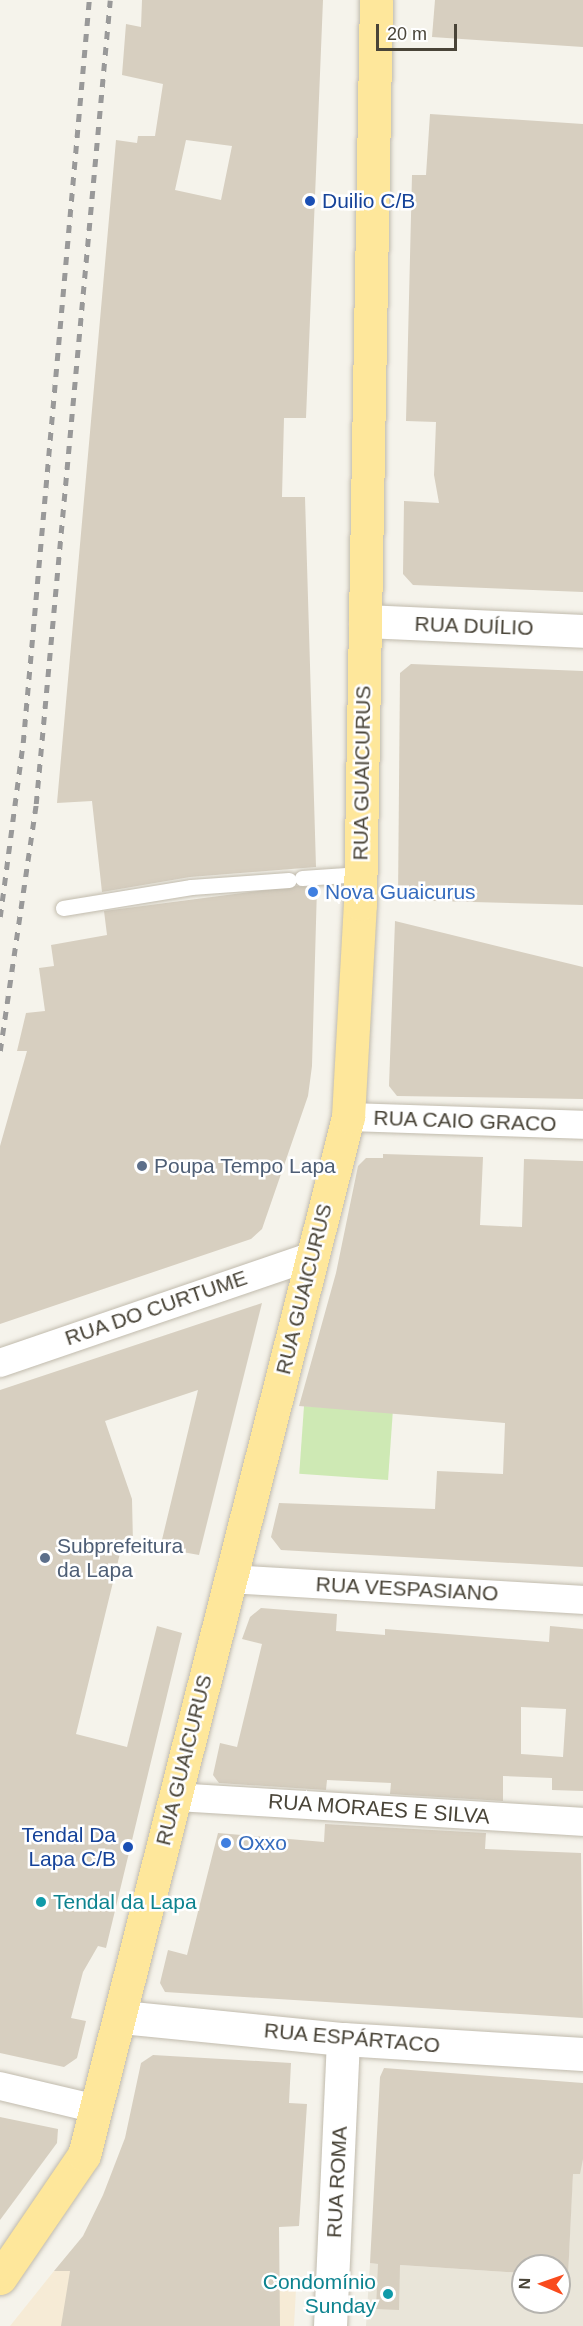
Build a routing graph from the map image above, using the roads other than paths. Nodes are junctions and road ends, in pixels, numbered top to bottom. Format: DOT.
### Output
graph roads {
  1 [pos="376,0"];
  2 [pos="365,621"];
  3 [pos="583,631"];
  4 [pos="361,874"];
  5 [pos="63,908"];
  6 [pos="348,1117"];
  7 [pos="583,1125"];
  8 [pos="312,1256"];
  9 [pos="0,1363"];
  10 [pos="230,1579"];
  11 [pos="583,1600"];
  12 [pos="175,1797"];
  13 [pos="583,1822"];
  14 [pos="122,2017"];
  15 [pos="343,2039"];
  16 [pos="583,2054"];
  17 [pos="0,2086"];
  18 [pos="96,2109"];
  19 [pos="0,2278"];
  20 [pos="330,2326"];
  1 -- 2 [label="main road, RUA GUAICURUS"];
  2 -- 3 [label="street, RUA DUÍLIO"];
  2 -- 4 [label="main road, RUA GUAICURUS"];
  4 -- 5 [label="lane"];
  4 -- 6 [label="main road, RUA GUAICURUS"];
  6 -- 7 [label="street, RUA CAIO GRACO"];
  6 -- 8 [label="main road, RUA GUAICURUS"];
  8 -- 9 [label="street, RUA DO CURTUME"];
  8 -- 10 [label="main road, RUA GUAICURUS"];
  10 -- 11 [label="street, RUA VESPASIANO"];
  10 -- 12 [label="main road, RUA GUAICURUS"];
  12 -- 13 [label="street, RUA MORAES E SILVA"];
  12 -- 14 [label="main road, RUA GUAICURUS"];
  14 -- 15 [label="street, RUA ESPÁRTACO"];
  14 -- 18 [label="main road, RUA GUAICURUS"];
  15 -- 16 [label="street, RUA ESPÁRTACO"];
  15 -- 20 [label="street, RUA ROMA"];
  17 -- 18 [label="street"];
  18 -- 19 [label="main road, RUA GUAICURUS"];
}
